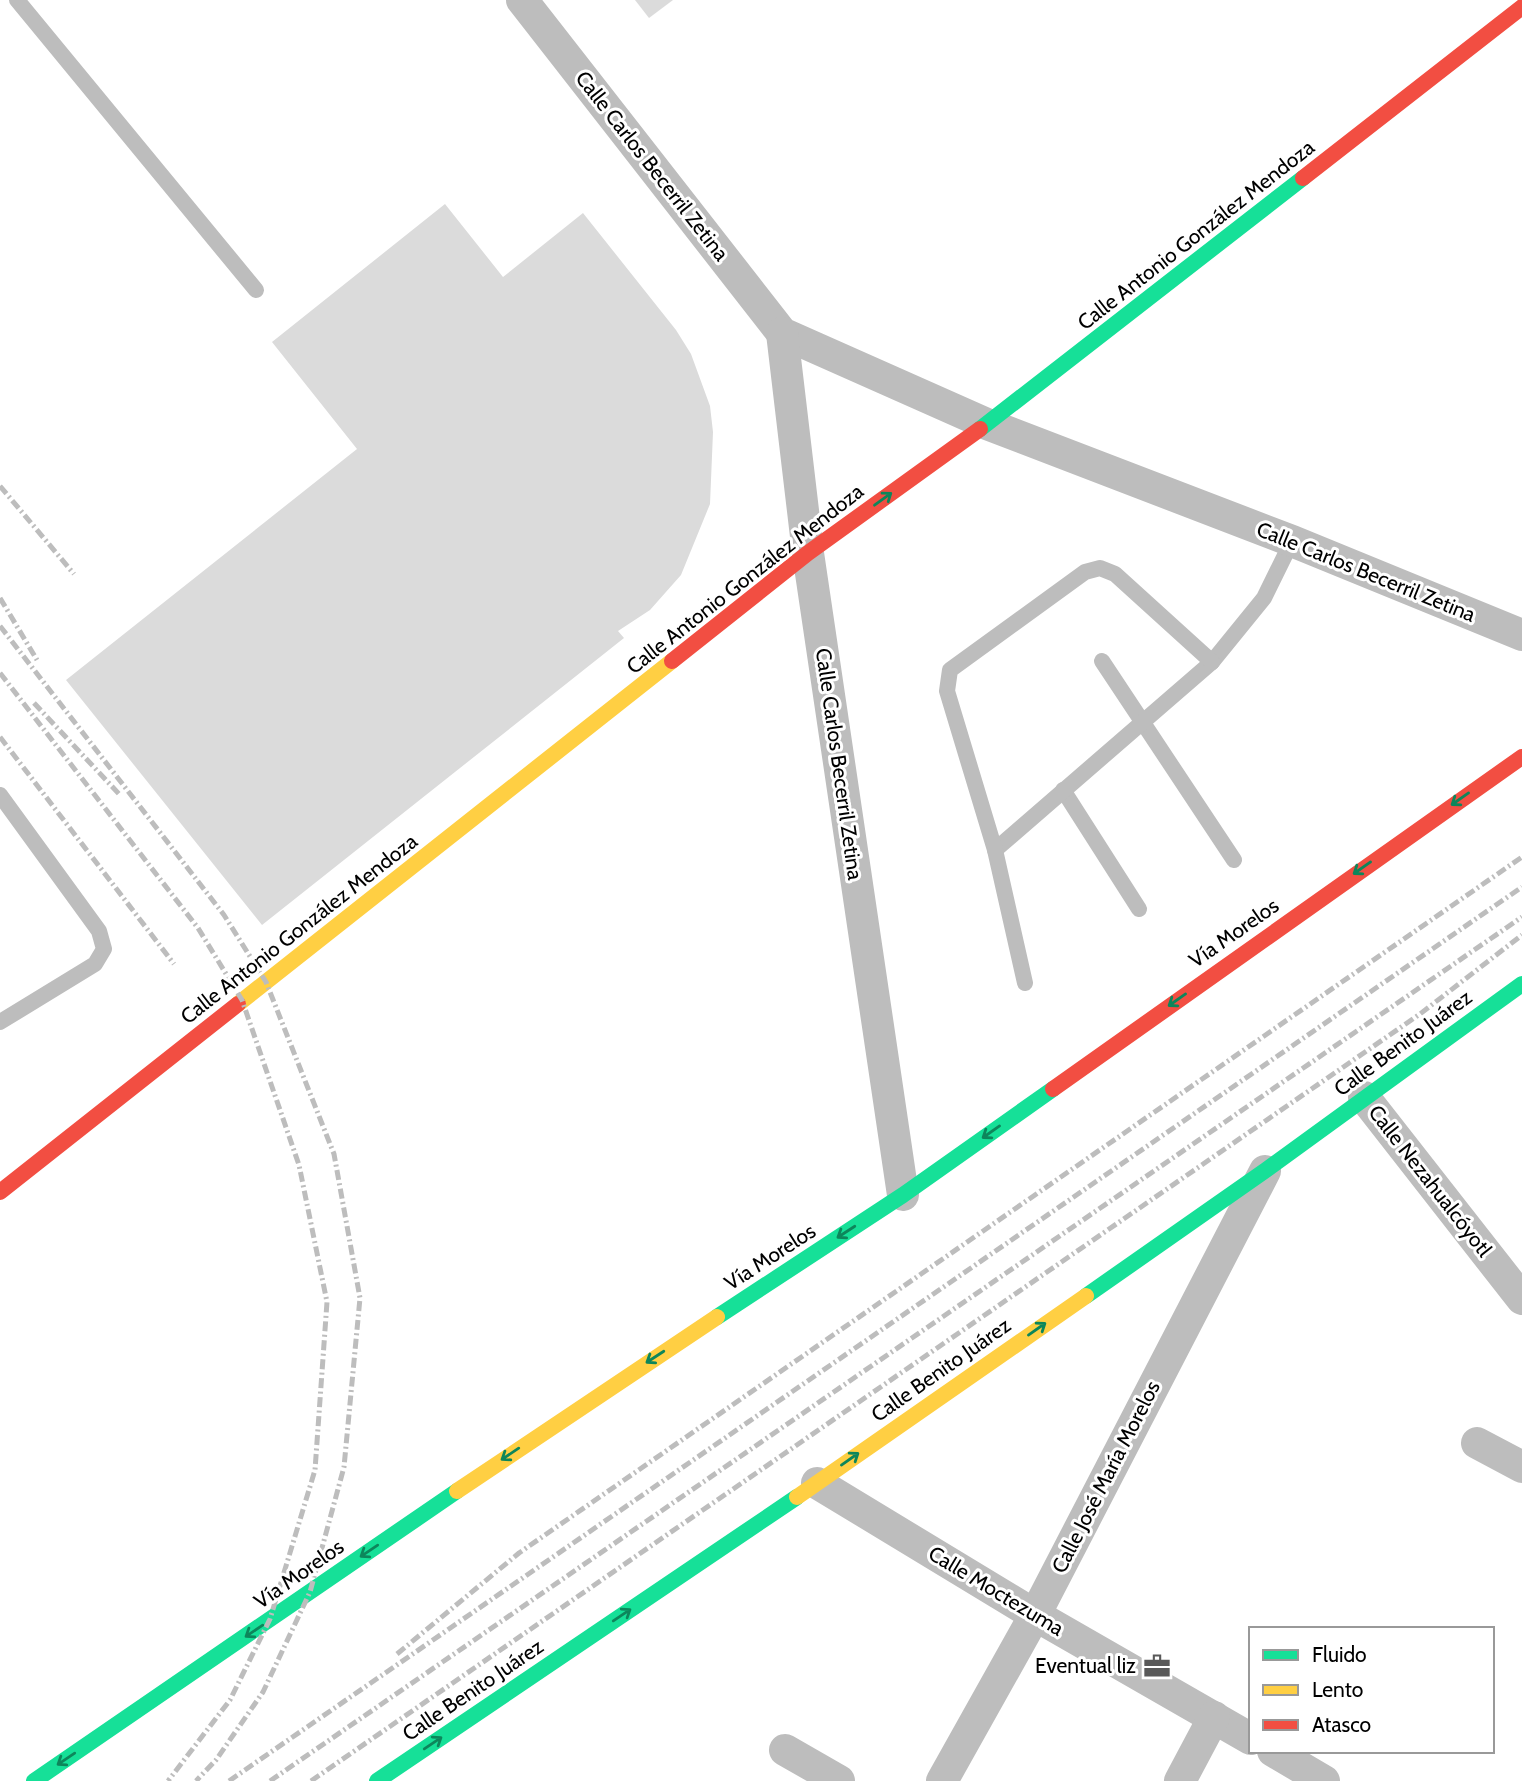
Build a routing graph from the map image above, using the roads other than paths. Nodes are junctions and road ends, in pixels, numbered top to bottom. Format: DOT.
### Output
graph roads {
  1 [pos="17,0"];
  2 [pos="522,0"];
  3 [pos="1522,7"];
  4 [pos="256,290"];
  5 [pos="782,333"];
  6 [pos="987,424"];
  7 [pos="1292,541"];
  8 [pos="808,553"];
  9 [pos="1522,635"];
  10 [pos="1102,661"];
  11 [pos="1212,662"];
  12 [pos="1143,721"];
  13 [pos="1522,757"];
  14 [pos="1063,790"];
  15 [pos="0,795"];
  16 [pos="995,850"];
  17 [pos="1234,860"];
  18 [pos="1139,909"];
  19 [pos="1025,983"];
  20 [pos="1517,994"];
  21 [pos="0,1022"];
  22 [pos="1364,1097"];
  23 [pos="1266,1170"];
  24 [pos="0,1192"];
  25 [pos="903,1195"];
  26 [pos="1522,1299"];
  27 [pos="1478,1443"];
  28 [pos="1522,1467"];
  29 [pos="817,1483"];
  30 [pos="1035,1615"];
  31 [pos="1214,1717"];
  32 [pos="1249,1737"];
  33 [pos="785,1750"];
  34 [pos="1276,1753"];
  35 [pos="34,1781"];
  36 [pos="377,1781"];
  37 [pos="839,1781"];
  38 [pos="942,1781"];
  39 [pos="1180,1781"];
  40 [pos="1324,1781"];
  1 -- 4 [label="lane"];
  2 -- 5 [label="street, Calle Carlos Becerril Zetina"];
  3 -- 6 [label="main road, Calle Antonio González Mendoza"];
  5 -- 6 [label="street, Calle Carlos Becerril Zetina"];
  5 -- 8 [label="street, Calle Carlos Becerril Zetina"];
  6 -- 7 [label="street, Calle Carlos Becerril Zetina"];
  8 -- 6 [label="main road, Calle Antonio González Mendoza, one-way"];
  7 -- 9 [label="street, Calle Carlos Becerril Zetina"];
  7 -- 11 [label="lane"];
  8 -- 24 [label="main road, Calle Antonio González Mendoza"];
  8 -- 25 [label="street, Calle Carlos Becerril Zetina"];
  10 -- 12 [label="lane"];
  11 -- 12 [label="lane"];
  11 -- 16 [label="lane"];
  12 -- 14 [label="lane"];
  12 -- 17 [label="lane"];
  13 -- 25 [label="main road, Vía Morelos, one-way"];
  14 -- 16 [label="lane"];
  14 -- 18 [label="lane"];
  15 -- 21 [label="lane"];
  16 -- 19 [label="lane"];
  20 -- 22 [label="main road, Calle Benito Juárez"];
  22 -- 23 [label="main road, Calle Benito Juárez"];
  22 -- 26 [label="street, Calle Nezahualcóyotl"];
  29 -- 23 [label="main road, Calle Benito Juárez, one-way"];
  23 -- 30 [label="street, Calle José María Morelos"];
  25 -- 35 [label="main road, Vía Morelos, one-way"];
  27 -- 28 [label="street"];
  29 -- 30 [label="street, Calle Moctezuma"];
  36 -- 29 [label="main road, Calle Benito Juárez, one-way"];
  30 -- 31 [label="street, Calle Moctezuma"];
  30 -- 38 [label="street, Calle José María Morelos"];
  31 -- 32 [label="street, Calle Moctezuma"];
  31 -- 39 [label="street"];
  33 -- 37 [label="street"];
  34 -- 40 [label="street"];
}
